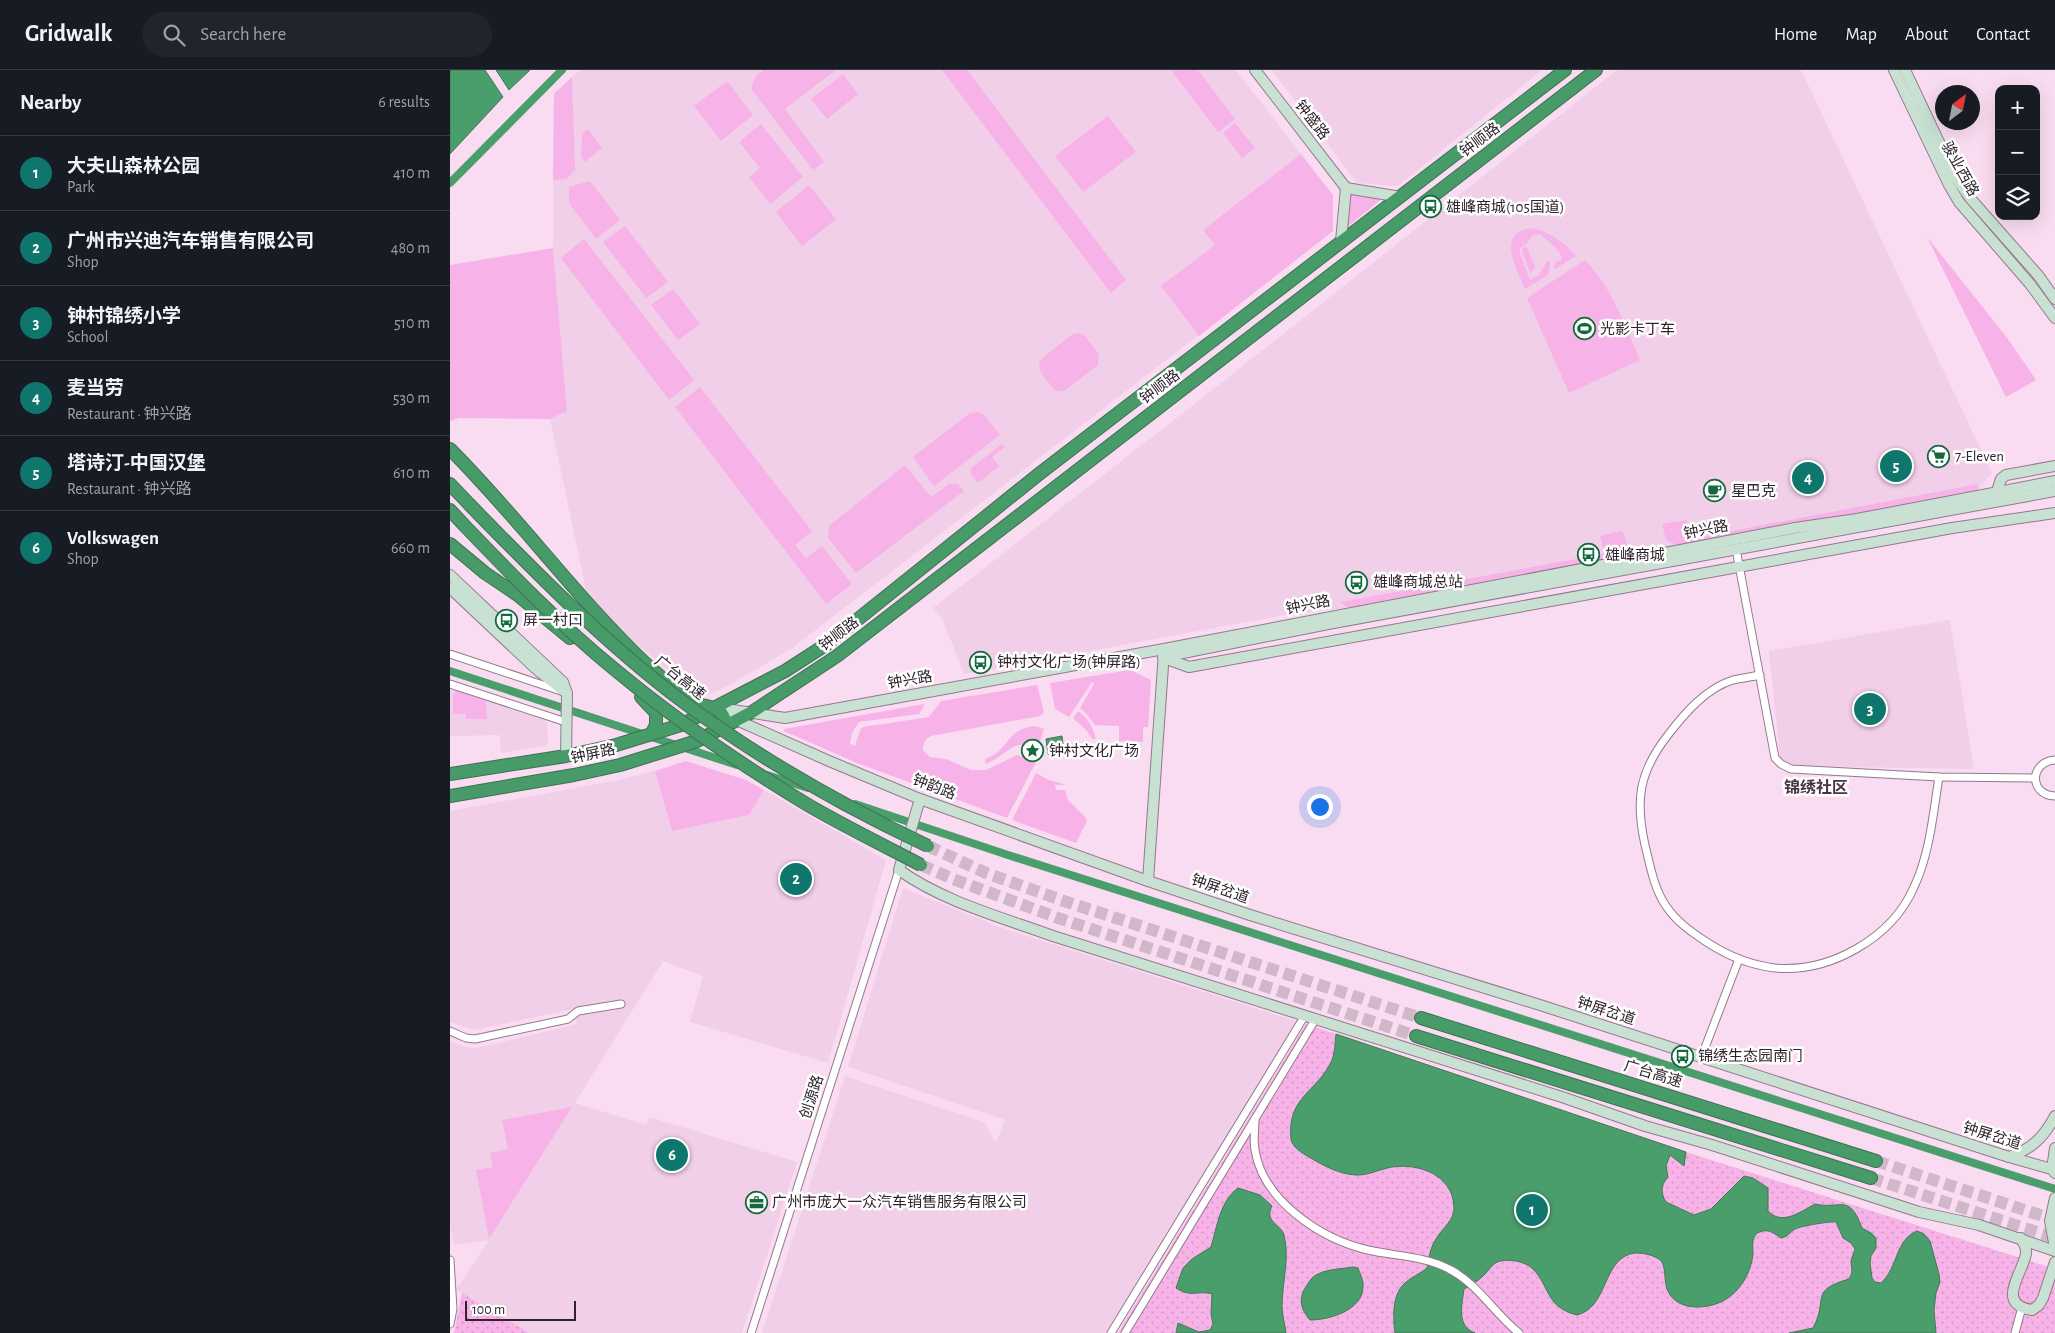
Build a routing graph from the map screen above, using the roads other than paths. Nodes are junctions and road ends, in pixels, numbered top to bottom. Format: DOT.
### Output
graph roads {
  1 [pos="1255,70"];
  2 [pos="1564,70"];
  3 [pos="1596,70"];
  4 [pos="1894,70"];
  5 [pos="1905,70"];
  6 [pos="1346,188"];
  7 [pos="1401,197"];
  8 [pos="1341,241"];
  9 [pos="2055,299"];
  10 [pos="2055,318"];
  11 [pos="450,448"];
  12 [pos="2055,466"];
  13 [pos="2055,481"];
  14 [pos="450,484"];
  15 [pos="1996,491"];
  16 [pos="2055,491"];
  17 [pos="450,510"];
  18 [pos="1947,510"];
  19 [pos="2055,513"];
  20 [pos="1952,528"];
  21 [pos="958,537"];
  22 [pos="450,544"];
  23 [pos="1736,549"];
  24 [pos="970,554"];
  25 [pos="1739,566"];
  26 [pos="450,575"];
  27 [pos="450,588"];
  28 [pos="1164,653"];
  29 [pos="450,654"];
  30 [pos="1760,676"];
  31 [pos="450,684"];
  32 [pos="567,693"];
  33 [pos="714,707"];
  34 [pos="752,712"];
  35 [pos="566,718"];
  36 [pos="737,720"];
  37 [pos="722,728"];
  38 [pos="652,733"];
  39 [pos="566,756"];
  40 [pos="2055,760"];
  41 [pos="450,774"];
  42 [pos="1939,777"];
  43 [pos="2035,778"];
  44 [pos="450,796"];
  45 [pos="2055,796"];
  46 [pos="919,804"];
  47 [pos="928,846"];
  48 [pos="921,865"];
  49 [pos="899,870"];
  50 [pos="1148,881"];
  51 [pos="1739,959"];
  52 [pos="621,1004"];
  53 [pos="1304,1017"];
  54 [pos="1421,1018"];
  55 [pos="1315,1020"];
  56 [pos="450,1031"];
  57 [pos="1416,1036"];
  58 [pos="1701,1058"];
  59 [pos="2055,1116"];
  60 [pos="1255,1119"];
  61 [pos="2055,1148"];
  62 [pos="2009,1157"];
  63 [pos="1876,1161"];
  64 [pos="2054,1171"];
  65 [pos="1871,1178"];
  66 [pos="2054,1202"];
  67 [pos="2021,1238"];
  68 [pos="2055,1249"];
  69 [pos="450,1260"];
  70 [pos="2055,1262"];
  71 [pos="2022,1307"];
  72 [pos="450,1324"];
  73 [pos="751,1333"];
  74 [pos="1111,1333"];
  75 [pos="1126,1333"];
  76 [pos="1519,1333"];
  77 [pos="2015,1333"];
  1 -- 6 [label="main road, 钟盛路"];
  2 -- 7 [label="highway, 钟顺路"];
  3 -- 24 [label="highway, 钟顺路"];
  4 -- 10 [label="main road, 骏业西路"];
  5 -- 9 [label="main road, 骏业西路"];
  6 -- 7 [label="main road"];
  6 -- 8 [label="main road"];
  7 -- 8 [label="highway, 钟顺路"];
  8 -- 21 [label="highway, 钟顺路"];
  11 -- 33 [label="highway"];
  12 -- 15 [label="main road"];
  13 -- 15 [label="main road, 钟兴路"];
  14 -- 47 [label="highway, 广台高速, bridge"];
  15 -- 28 [label="main road, 钟兴路"];
  16 -- 18 [label="main road, 钟兴路"];
  17 -- 48 [label="highway, bridge"];
  18 -- 20 [label="main road"];
  18 -- 23 [label="main road, 钟兴路"];
  19 -- 20 [label="main road"];
  20 -- 25 [label="main road"];
  21 -- 24 [label="highway"];
  21 -- 33 [label="highway, 钟顺路"];
  22 -- 38 [label="highway"];
  23 -- 25 [label="street"];
  23 -- 28 [label="main road, 钟兴路"];
  24 -- 34 [label="highway, 钟顺路"];
  25 -- 28 [label="main road"];
  25 -- 30 [label="street"];
  26 -- 32 [label="main road"];
  27 -- 32 [label="main road"];
  28 -- 34 [label="main road, 钟兴路"];
  28 -- 50 [label="main road"];
  29 -- 32 [label="street"];
  30 -- 42 [label="street"];
  30 -- 51 [label="street"];
  31 -- 35 [label="street"];
  32 -- 35 [label="main road"];
  33 -- 34 [label="main road, 钟兴路"];
  33 -- 36 [label="main road, 钟韵路"];
  33 -- 37 [label="highway"];
  33 -- 38 [label="highway, 钟屏路"];
  34 -- 36 [label="highway, 钟顺路"];
  35 -- 39 [label="main road"];
  36 -- 37 [label="highway, 钟屏路"];
  36 -- 46 [label="main road, 钟韵路"];
  37 -- 44 [label="highway, 钟屏路"];
  38 -- 39 [label="highway, 钟屏路"];
  39 -- 41 [label="highway, 钟屏路"];
  40 -- 43 [label="street"];
  42 -- 43 [label="street"];
  42 -- 51 [label="street"];
  43 -- 45 [label="street"];
  46 -- 49 [label="main road"];
  46 -- 50 [label="main road, 钟韵路"];
  49 -- 53 [label="main road"];
  49 -- 73 [label="street, 创源路"];
  50 -- 58 [label="main road, 钟屏岔道"];
  51 -- 58 [label="street"];
  52 -- 56 [label="street"];
  53 -- 55 [label="main road"];
  53 -- 74 [label="street"];
  54 -- 63 [label="highway, 广台高速"];
  55 -- 60 [label="street"];
  55 -- 67 [label="main road"];
  57 -- 65 [label="highway"];
  58 -- 62 [label="main road, 钟屏岔道"];
  59 -- 62 [label="main road"];
  60 -- 75 [label="street"];
  60 -- 76 [label="street"];
  61 -- 64 [label="main road"];
  62 -- 64 [label="main road, 钟屏岔道"];
  66 -- 68 [label="main road"];
  67 -- 68 [label="main road"];
  67 -- 71 [label="main road"];
  69 -- 72 [label="street"];
  70 -- 71 [label="main road"];
  71 -- 77 [label="street"];
}
